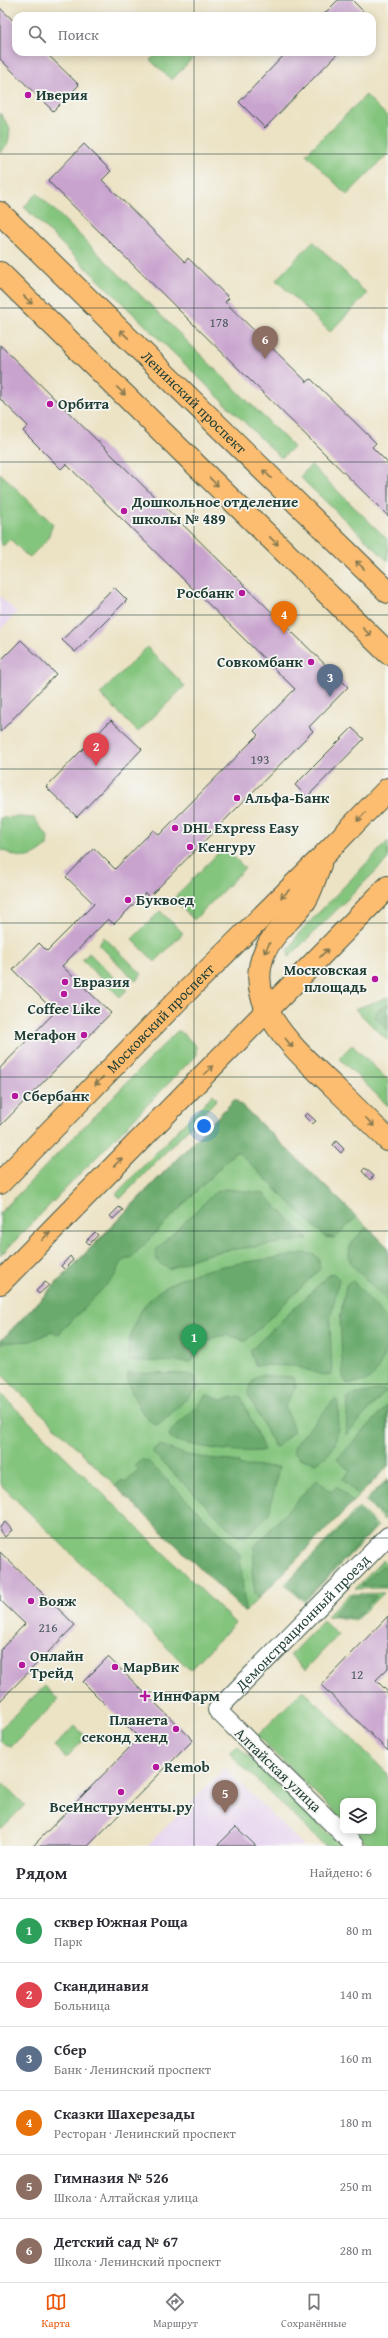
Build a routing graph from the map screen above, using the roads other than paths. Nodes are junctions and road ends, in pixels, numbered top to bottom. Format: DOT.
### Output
graph roads {
  1 [pos="0,213"];
  2 [pos="0,273"];
  3 [pos="388,592"];
  4 [pos="388,653"];
  5 [pos="388,789"];
  6 [pos="323,856"];
  7 [pos="388,887"];
  8 [pos="268,1010"];
  9 [pos="388,1140"];
  10 [pos="0,1183"];
  11 [pos="0,1283"];
  12 [pos="388,1536"];
  13 [pos="217,1710"];
  14 [pos="355,1846"];
  3 -- 1 [label="main road, Ленинский проспект, one-way"];
  2 -- 4 [label="main road, one-way"];
  5 -- 6 [label="main road, Московский проспект, one-way"];
  6 -- 8 [label="main road, Московский проспект, one-way"];
  6 -- 10 [label="main road, Московский проспект, one-way"];
  8 -- 7 [label="main road, one-way"];
  8 -- 9 [label="main road, one-way"];
  11 -- 8 [label="main road, one-way"];
  12 -- 13 [label="street, Демонстрационный проезд"];
  13 -- 14 [label="street, Алтайская улица"];
}
